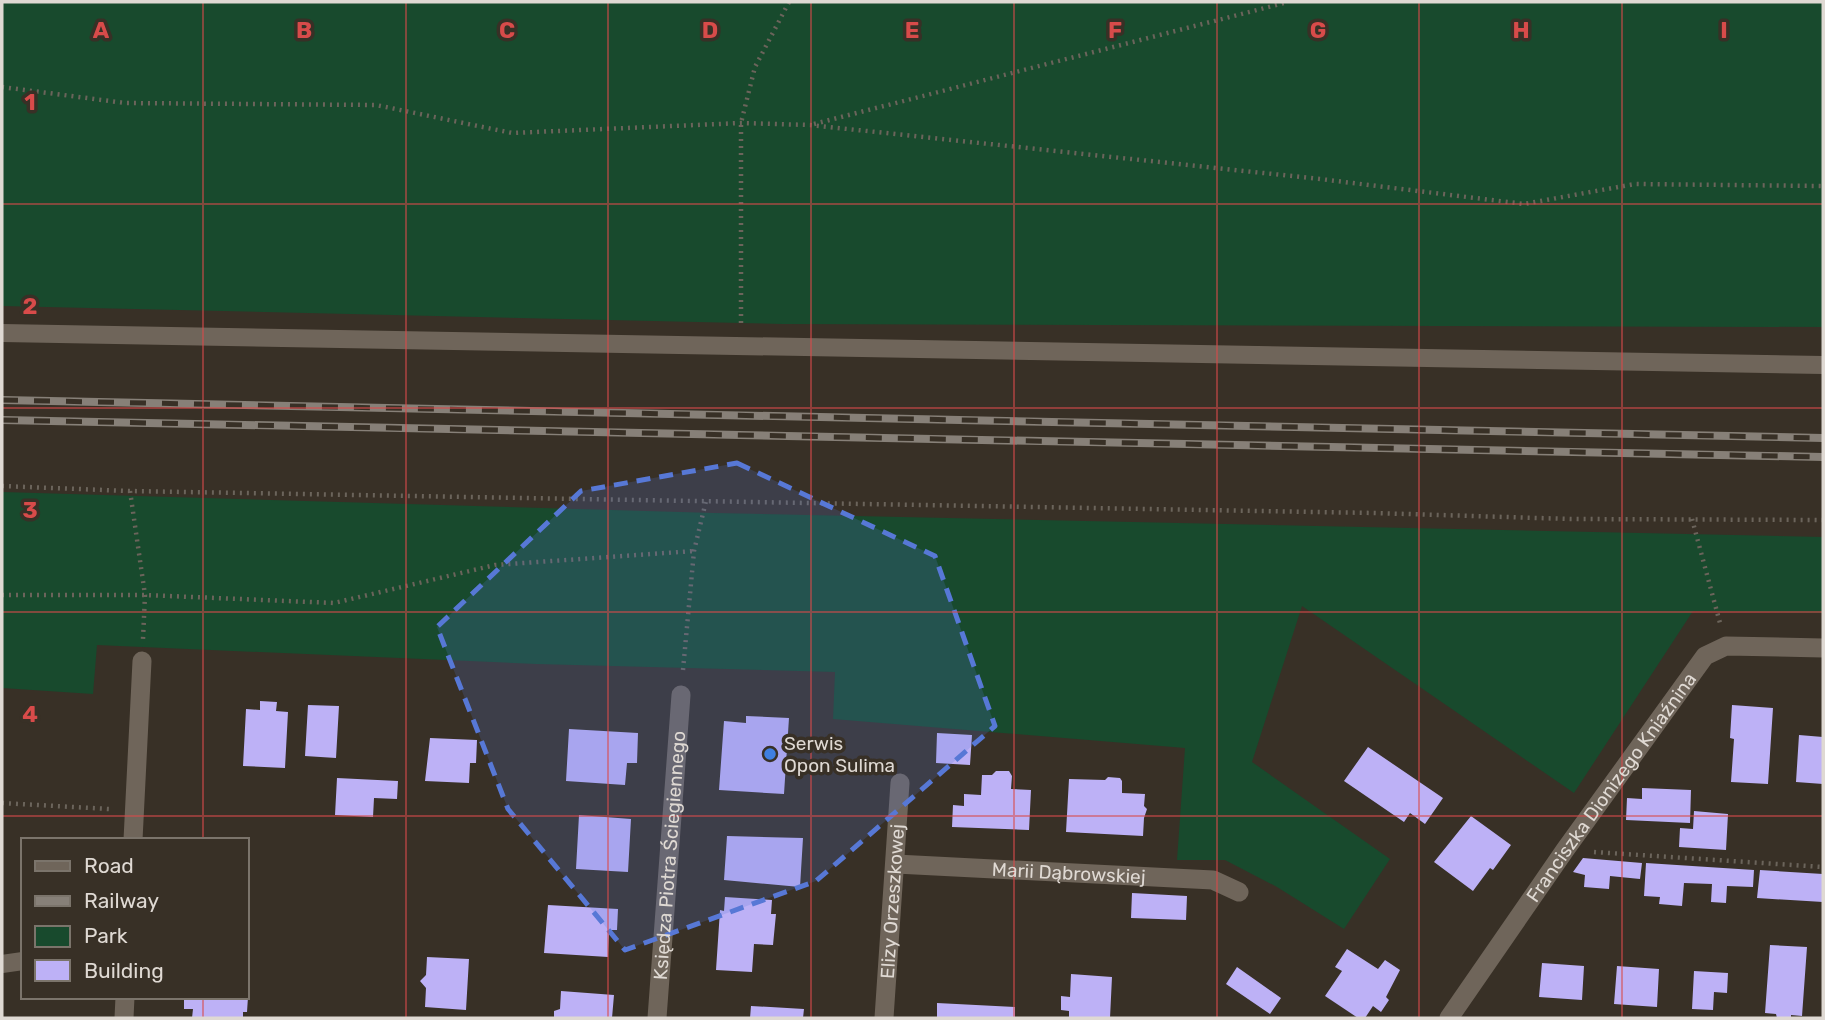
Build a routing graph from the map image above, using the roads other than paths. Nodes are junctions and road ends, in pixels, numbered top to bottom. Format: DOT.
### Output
graph roads {
  1 [pos="2,333"];
  2 [pos="1823,365"];
  3 [pos="1823,648"];
  4 [pos="142,661"];
  5 [pos="681,695"];
  6 [pos="900,783"];
  7 [pos="133,838"];
  8 [pos="896,864"];
  9 [pos="1239,891"];
  10 [pos="21,961"];
  11 [pos="2,964"];
  12 [pos="125,999"];
  13 [pos="124,1018"];
  14 [pos="657,1018"];
  15 [pos="884,1018"];
  16 [pos="1449,1018"];
  1 -- 2 [label="lane"];
  3 -- 16 [label="street, Franciszka Dionizego Kniaźnina"];
  4 -- 7 [label="street"];
  5 -- 14 [label="street, Księdza Piotra Ściegiennego"];
  6 -- 8 [label="street, Elizy Orzeszkowej"];
  8 -- 9 [label="street, Marii Dąbrowskiej"];
  8 -- 15 [label="street, Elizy Orzeszkowej"];
  10 -- 11 [label="lane"];
  12 -- 13 [label="street"];
}
